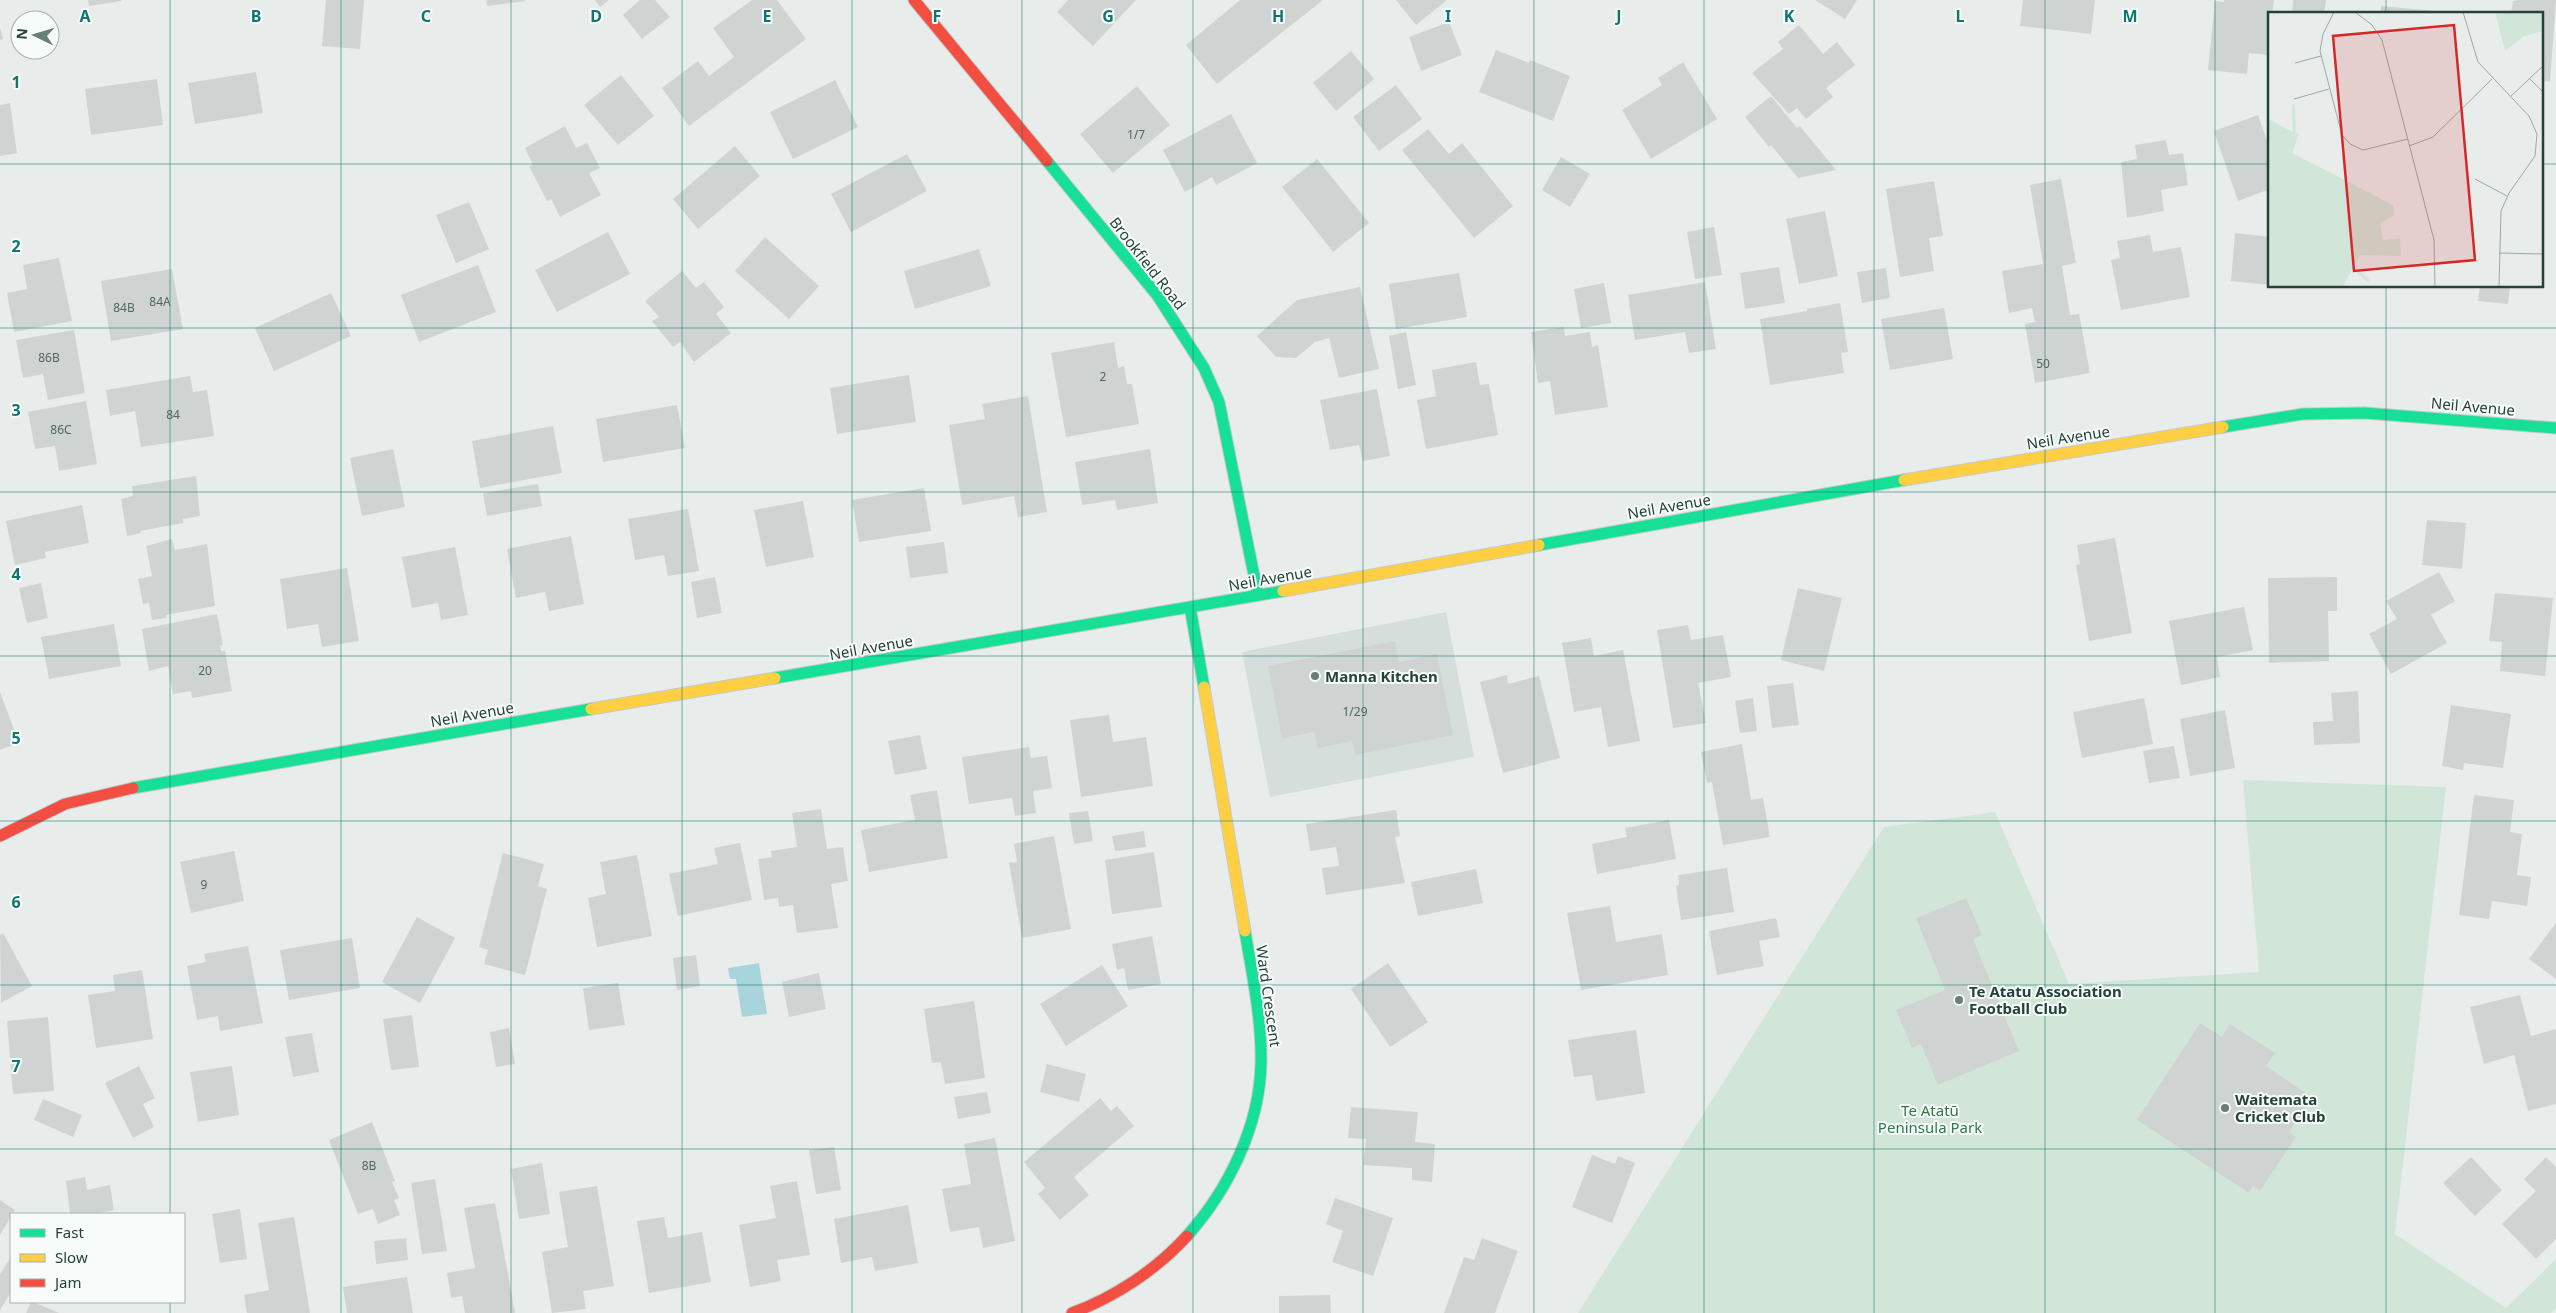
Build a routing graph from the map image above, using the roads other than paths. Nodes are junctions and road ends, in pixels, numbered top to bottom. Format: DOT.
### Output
graph roads {
  1 [pos="914,0"];
  2 [pos="2556,428"];
  3 [pos="1258,596"];
  4 [pos="1190,606"];
  5 [pos="0,836"];
  6 [pos="1072,1313"];
  1 -- 3 [label="street, Brookfield Road"];
  2 -- 3 [label="street, Neil Avenue"];
  3 -- 4 [label="street, Neil Avenue"];
  4 -- 5 [label="street, Neil Avenue"];
  4 -- 6 [label="street, Ward Crescent"];
}
